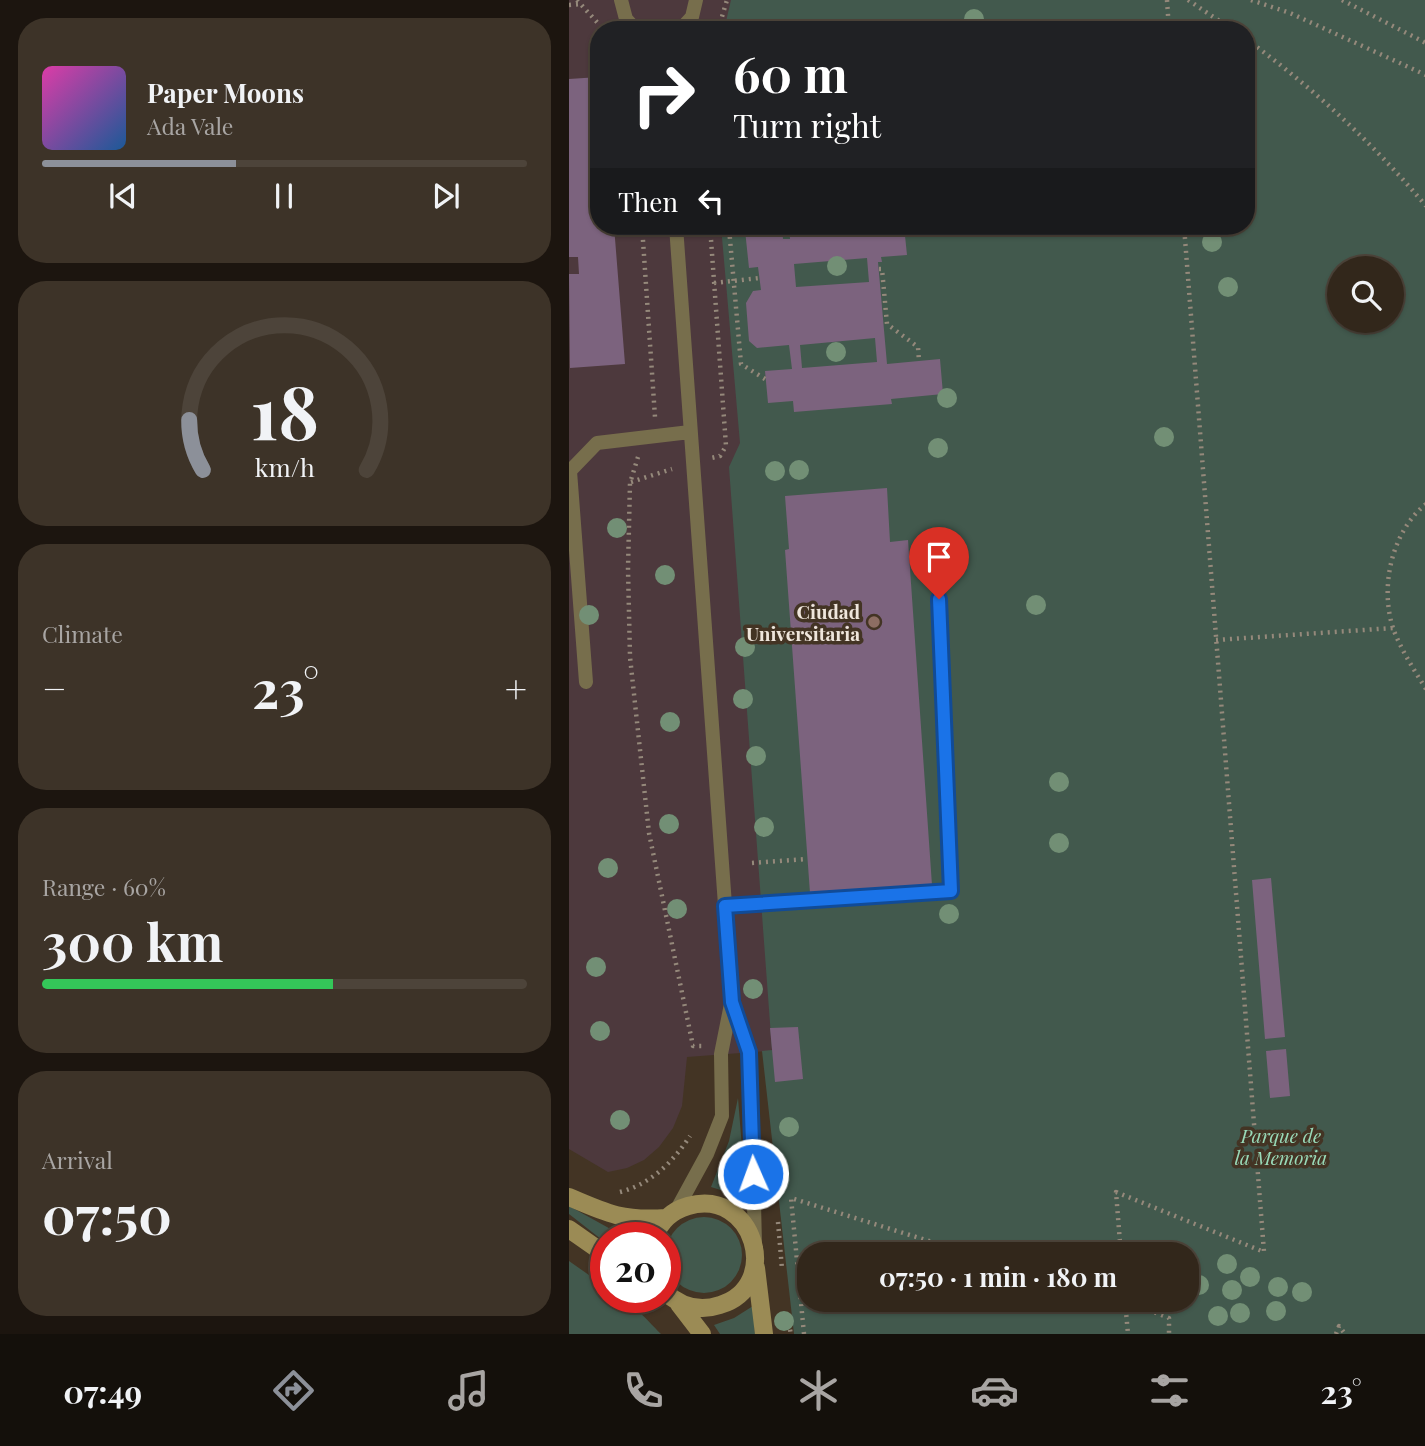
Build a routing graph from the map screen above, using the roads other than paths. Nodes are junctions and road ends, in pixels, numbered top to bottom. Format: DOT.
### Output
graph roads {
  1 [pos="696,0"];
  2 [pos="619,3"];
  3 [pos="628,21"];
  4 [pos="688,21"];
  5 [pos="677,235"];
  6 [pos="690,432"];
  7 [pos="570,471"];
  8 [pos="939,599"];
  9 [pos="587,682"];
  10 [pos="725,906"];
  11 [pos="732,1002"];
  12 [pos="569,1197"];
  13 [pos="671,1214"];
  14 [pos="665,1222"];
  15 [pos="569,1229"];
  16 [pos="590,1244"];
  17 [pos="755,1253"];
  18 [pos="681,1300"];
  19 [pos="681,1309"];
  20 [pos="702,1334"];
  21 [pos="764,1334"];
  1 -- 4 [label="lane"];
  2 -- 3 [label="lane"];
  5 -- 6 [label="lane"];
  6 -- 7 [label="lane"];
  6 -- 10 [label="lane"];
  7 -- 9 [label="lane"];
  8 -- 10 [label="lane"];
  10 -- 11 [label="lane"];
  11 -- 13 [label="lane"];
  11 -- 17 [label="lane"];
  12 -- 13 [label="main road"];
  13 -- 14 [label="main road"];
  13 -- 17 [label="main road"];
  15 -- 16 [label="main road"];
  17 -- 18 [label="main road"];
  17 -- 21 [label="main road"];
  19 -- 20 [label="main road"];
}
